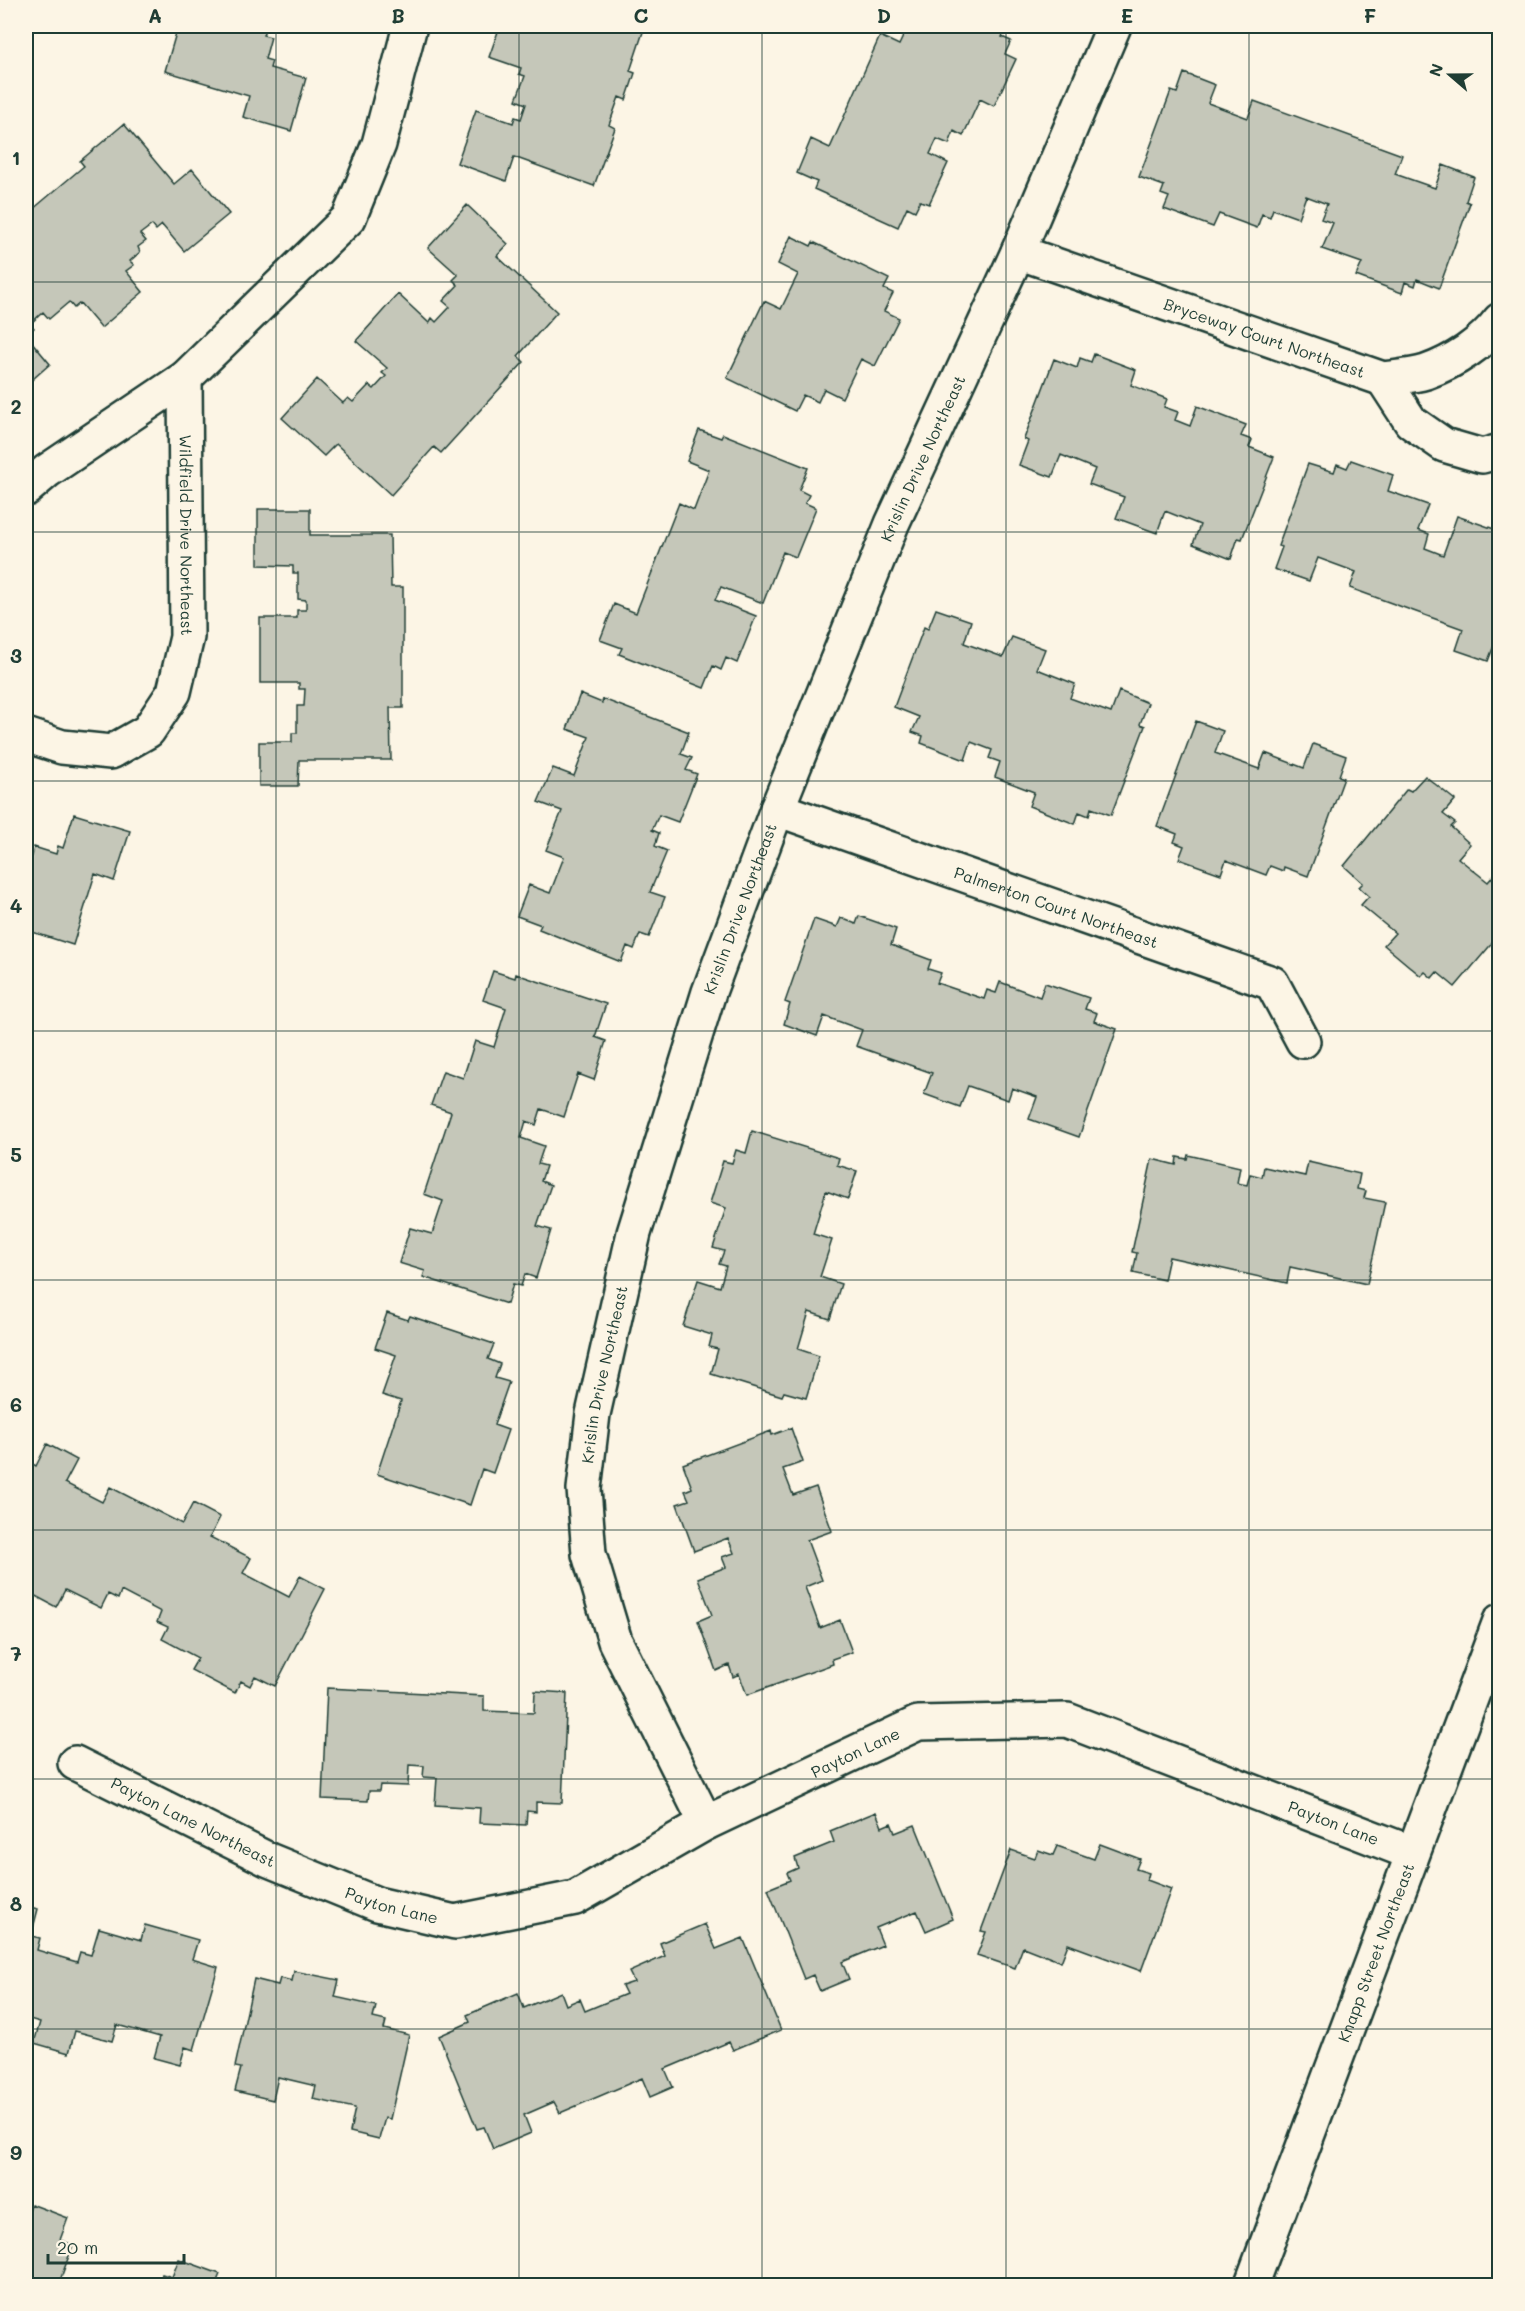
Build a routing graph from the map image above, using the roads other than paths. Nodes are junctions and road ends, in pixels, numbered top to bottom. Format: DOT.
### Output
graph roads {
  1 [pos="410,26"];
  2 [pos="1113,26"];
  3 [pos="1018,252"];
  4 [pos="1497,328"];
  5 [pos="185,378"];
  6 [pos="1383,379"];
  7 [pos="1500,451"];
  8 [pos="26,489"];
  9 [pos="26,735"];
  10 [pos="777,808"];
  11 [pos="1303,1041"];
  12 [pos="1500,1621"];
  13 [pos="75,1762"];
  14 [pos="706,1823"];
  15 [pos="1412,1854"];
  16 [pos="312,1878"];
  17 [pos="1251,2286"];
  1 -- 5 [label="street"];
  2 -- 3 [label="street, Krislin Drive Northeast"];
  3 -- 6 [label="street, Bryceway Court Northeast"];
  3 -- 10 [label="street, Krislin Drive Northeast"];
  4 -- 6 [label="street, Bryceway Court Northeast"];
  5 -- 8 [label="street"];
  5 -- 9 [label="street, Wildfield Drive Northeast"];
  6 -- 7 [label="street"];
  10 -- 11 [label="street, Palmerton Court Northeast"];
  10 -- 14 [label="street, Krislin Drive Northeast"];
  12 -- 15 [label="street, Knapp Street Northeast"];
  13 -- 16 [label="street, Payton Lane Northeast"];
  14 -- 15 [label="street, Payton Lane"];
  14 -- 16 [label="street, Payton Lane"];
  15 -- 17 [label="street, Knapp Street Northeast"];
}
